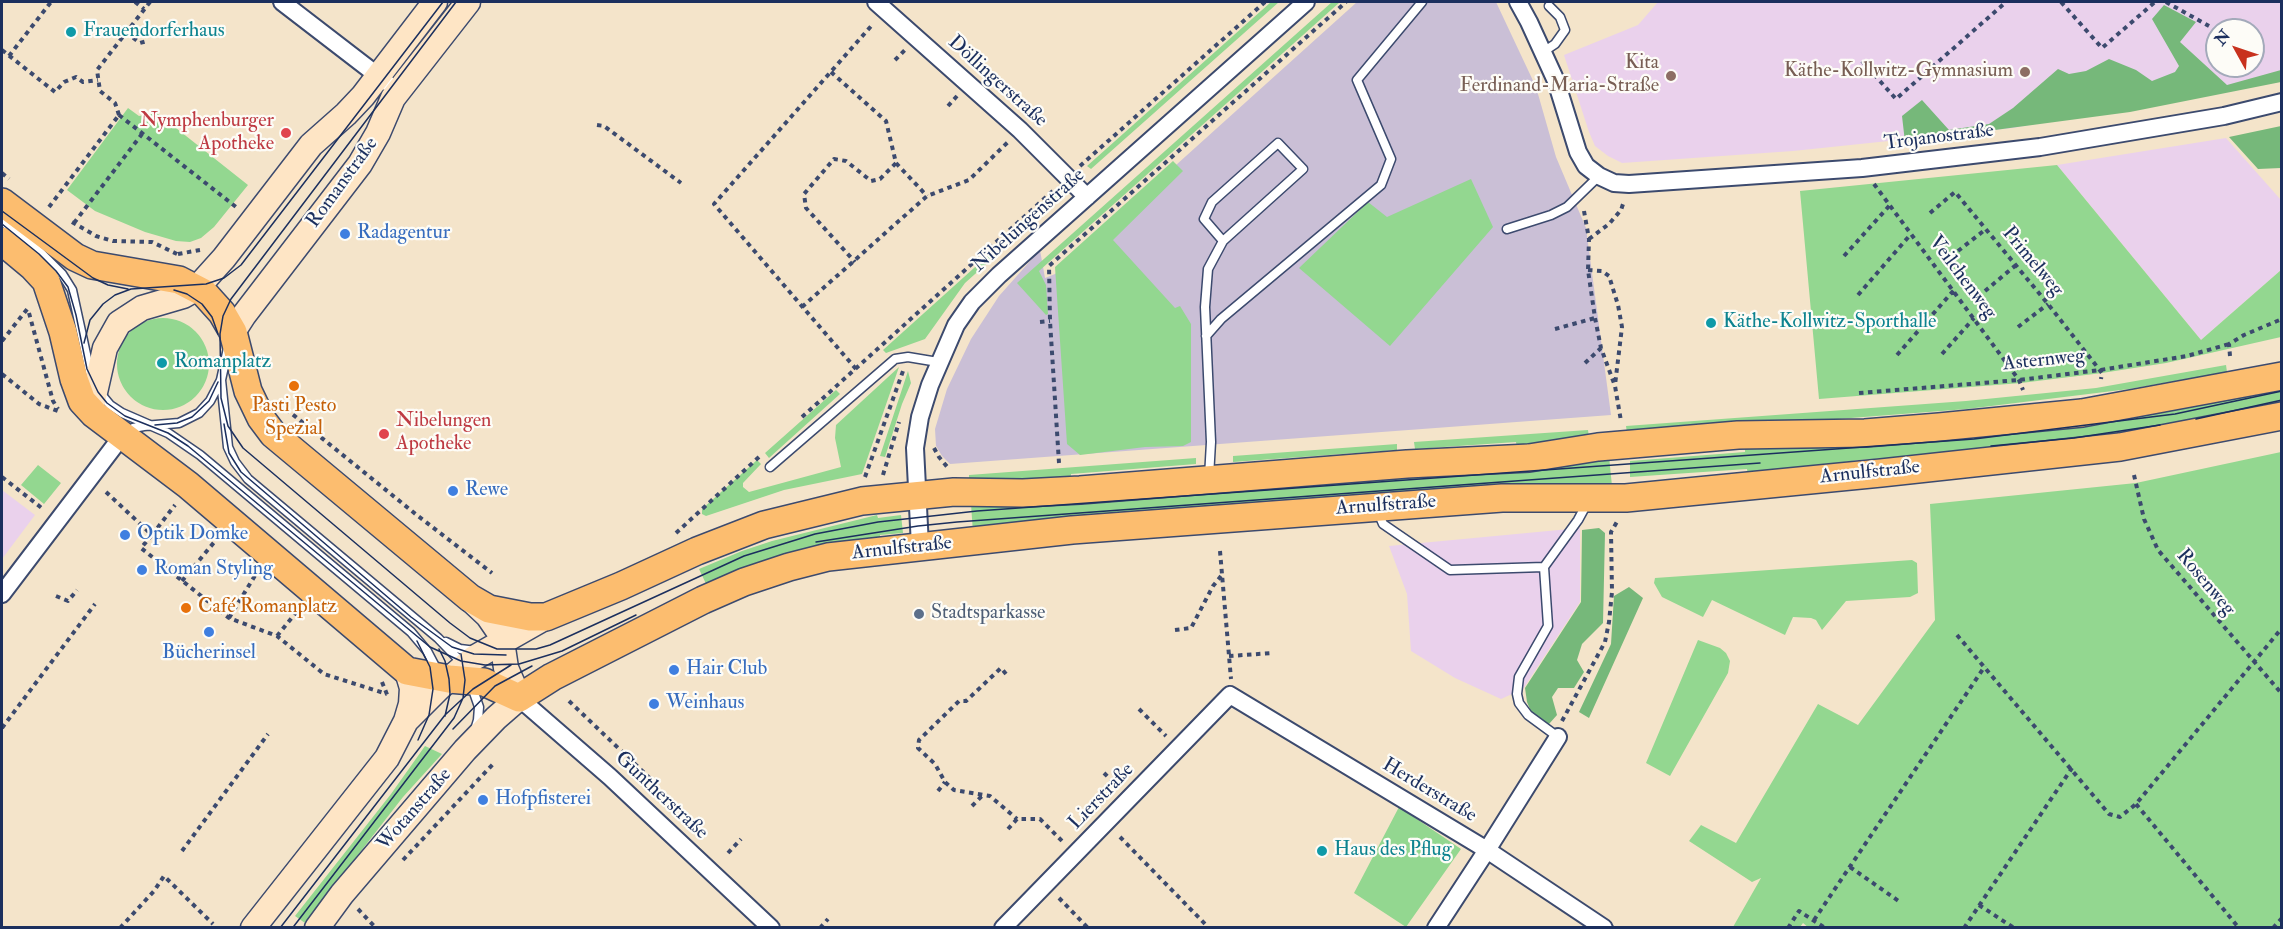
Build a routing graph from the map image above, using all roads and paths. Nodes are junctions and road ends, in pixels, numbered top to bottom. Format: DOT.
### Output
graph roads {
  1 [pos="51,2"];
  2 [pos="135,2"];
  3 [pos="150,2"];
  4 [pos="282,2"];
  5 [pos="435,2"];
  6 [pos="468,2"];
  7 [pos="1265,2"];
  8 [pos="1306,2"];
  9 [pos="1346,2"];
  10 [pos="1422,2"];
  11 [pos="1518,2"];
  12 [pos="2006,2"];
  13 [pos="2061,2"];
  14 [pos="2155,2"];
  15 [pos="2166,2"];
  16 [pos="881,6"];
  17 [pos="1549,6"];
  18 [pos="144,9"];
  19 [pos="2205,24"];
  20 [pos="126,32"];
  21 [pos="147,41"];
  22 [pos="2,50"];
  23 [pos="1543,52"];
  24 [pos="9,56"];
  25 [pos="1862,61"];
  26 [pos="831,72"];
  27 [pos="379,76"];
  28 [pos="98,80"];
  29 [pos="399,92"];
  30 [pos="2282,102"];
  31 [pos="118,115"];
  32 [pos="597,125"];
  33 [pos="1020,130"];
  34 [pos="142,134"];
  35 [pos="896,163"];
  36 [pos="1599,176"];
  37 [pos="1068,177"];
  38 [pos="681,183"];
  39 [pos="1629,184"];
  40 [pos="1875,185"];
  41 [pos="927,196"];
  42 [pos="1579,196"];
  43 [pos="1087,197"];
  44 [pos="2,202"];
  45 [pos="1890,206"];
  46 [pos="238,208"];
  47 [pos="57,213"];
  48 [pos="1930,213"];
  49 [pos="65,218"];
  50 [pos="2,221"];
  51 [pos="74,224"];
  52 [pos="1507,229"];
  53 [pos="1986,229"];
  54 [pos="1911,234"];
  55 [pos="1589,239"];
  56 [pos="2,241"];
  57 [pos="1223,241"];
  58 [pos="1958,251"];
  59 [pos="40,252"];
  60 [pos="177,254"];
  61 [pos="1844,256"];
  62 [pos="855,262"];
  63 [pos="2016,265"];
  64 [pos="1588,270"];
  65 [pos="197,288"];
  66 [pos="1954,290"];
  67 [pos="51,291"];
  68 [pos="1985,291"];
  69 [pos="1858,295"];
  70 [pos="2048,304"];
  71 [pos="802,307"];
  72 [pos="28,308"];
  73 [pos="1595,318"];
  74 [pos="1974,318"];
  75 [pos="2282,319"];
  76 [pos="1050,321"];
  77 [pos="1040,322"];
  78 [pos="2018,327"];
  79 [pos="1555,329"];
  80 [pos="233,332"];
  81 [pos="1206,336"];
  82 [pos="2,341"];
  83 [pos="2229,344"];
  84 [pos="1602,348"];
  85 [pos="1942,354"];
  86 [pos="1897,355"];
  87 [pos="2230,356"];
  88 [pos="908,357"];
  89 [pos="938,363"];
  90 [pos="1586,363"];
  91 [pos="856,369"];
  92 [pos="2100,370"];
  93 [pos="2,374"];
  94 [pos="2282,376"];
  95 [pos="2101,379"];
  96 [pos="221,380"];
  97 [pos="2019,380"];
  98 [pos="1615,386"];
  99 [pos="2023,390"];
  100 [pos="87,392"];
  101 [pos="1859,393"];
  102 [pos="283,407"];
  103 [pos="58,411"];
  104 [pos="2282,416"];
  105 [pos="1621,420"];
  106 [pos="795,423"];
  107 [pos="151,426"];
  108 [pos="122,436"];
  109 [pos="760,455"];
  110 [pos="1059,463"];
  111 [pos="770,467"];
  112 [pos="2134,475"];
  113 [pos="2,477"];
  114 [pos="1209,480"];
  115 [pos="863,481"];
  116 [pos="106,492"];
  117 [pos="916,495"];
  118 [pos="1585,498"];
  119 [pos="176,505"];
  120 [pos="1376,507"];
  121 [pos="43,509"];
  122 [pos="1621,516"];
  123 [pos="152,535"];
  124 [pos="670,538"];
  125 [pos="216,539"];
  126 [pos="920,546"];
  127 [pos="1220,551"];
  128 [pos="1544,567"];
  129 [pos="257,573"];
  130 [pos="492,573"];
  131 [pos="1222,575"];
  132 [pos="182,581"];
  133 [pos="77,590"];
  134 [pos="2,594"];
  135 [pos="56,596"];
  136 [pos="470,598"];
  137 [pos="95,604"];
  138 [pos="299,609"];
  139 [pos="546,616"];
  140 [pos="229,618"];
  141 [pos="2282,628"];
  142 [pos="1175,630"];
  143 [pos="1957,634"];
  144 [pos="277,636"];
  145 [pos="438,638"];
  146 [pos="494,646"];
  147 [pos="1273,653"];
  148 [pos="1229,656"];
  149 [pos="2253,662"];
  150 [pos="1984,666"];
  151 [pos="407,671"];
  152 [pos="1006,674"];
  153 [pos="453,678"];
  154 [pos="388,694"];
  155 [pos="2282,694"];
  156 [pos="1230,695"];
  157 [pos="519,698"];
  158 [pos="569,701"];
  159 [pos="1139,709"];
  160 [pos="406,721"];
  161 [pos="2,728"];
  162 [pos="1559,732"];
  163 [pos="268,734"];
  164 [pos="1178,748"];
  165 [pos="465,750"];
  166 [pos="494,763"];
  167 [pos="2072,768"];
  168 [pos="1104,773"];
  169 [pos="945,782"];
  170 [pos="658,786"];
  171 [pos="1118,787"];
  172 [pos="938,791"];
  173 [pos="983,795"];
  174 [pos="2136,804"];
  175 [pos="972,806"];
  176 [pos="1045,813"];
  177 [pos="1017,819"];
  178 [pos="1040,819"];
  179 [pos="1008,829"];
  180 [pos="1120,837"];
  181 [pos="741,839"];
  182 [pos="1488,850"];
  183 [pos="182,851"];
  184 [pos="728,853"];
  185 [pos="1076,854"];
  186 [pos="401,862"];
  187 [pos="1850,867"];
  188 [pos="1059,898"];
  189 [pos="1900,902"];
  190 [pos="1979,905"];
  191 [pos="361,906"];
  192 [pos="2282,918"];
  193 [pos="353,919"];
  194 [pos="828,919"];
  195 [pos="1814,920"];
  196 [pos="213,924"];
  197 [pos="120,927"];
  198 [pos="253,927"];
  199 [pos="317,927"];
  200 [pos="771,927"];
  201 [pos="820,927"];
  202 [pos="1003,927"];
  203 [pos="1088,927"];
  204 [pos="1208,927"];
  205 [pos="1436,927"];
  206 [pos="1604,927"];
  207 [pos="1788,927"];
  208 [pos="1824,927"];
  209 [pos="1964,927"];
  210 [pos="2014,927"];
  211 [pos="2240,927"];
  212 [pos="2273,927"];
  1 -- 24 [label="path"];
  2 -- 18 [label="path"];
  3 -- 18 [label="path"];
  4 -- 27 [label="street"];
  5 -- 27 [label="main road, Romanstraße"];
  6 -- 29 [label="main road, Romanstraße"];
  7 -- 37 [label="path"];
  8 -- 43 [label="street, Nibelungenstraße"];
  9 -- 76 [label="path"];
  10 -- 81 [label="lane"];
  11 -- 23 [label="street"];
  12 -- 25 [label="path"];
  13 -- 14 [label="path"];
  15 -- 19 [label="path"];
  16 -- 26 [label="path"];
  16 -- 33 [label="street, Döllingerstraße"];
  17 -- 23 [label="lane"];
  18 -- 20 [label="path"];
  20 -- 21 [label="path"];
  20 -- 28 [label="path"];
  22 -- 24 [label="path"];
  23 -- 36 [label="street"];
  24 -- 28 [label="path"];
  26 -- 35 [label="path"];
  26 -- 71 [label="path"];
  27 -- 29 [label="street"];
  27 -- 65 [label="main road, Romanstraße"];
  28 -- 31 [label="path"];
  29 -- 80 [label="main road, Romanstraße"];
  30 -- 39 [label="street, Trojanostraße"];
  31 -- 34 [label="path"];
  31 -- 47 [label="path"];
  32 -- 38 [label="path"];
  33 -- 37 [label="street, Döllingerstraße"];
  33 -- 41 [label="path"];
  34 -- 46 [label="path"];
  34 -- 51 [label="path"];
  35 -- 41 [label="path"];
  35 -- 62 [label="path"];
  36 -- 39 [label="street, Trojanostraße"];
  36 -- 42 [label="lane"];
  37 -- 43 [label="street, Döllingerstraße"];
  37 -- 91 [label="path"];
  39 -- 55 [label="path"];
  40 -- 45 [label="path, Veilchenweg"];
  41 -- 62 [label="path"];
  42 -- 52 [label="lane"];
  42 -- 55 [label="path"];
  43 -- 89 [label="street, Nibelungenstraße"];
  44 -- 65 [label="main road"];
  45 -- 54 [label="path, Veilchenweg"];
  45 -- 61 [label="path"];
  48 -- 53 [label="path, Primelweg"];
  49 -- 51 [label="path"];
  50 -- 59 [label="lane"];
  51 -- 60 [label="path"];
  53 -- 58 [label="path"];
  53 -- 63 [label="path, Primelweg"];
  54 -- 66 [label="path, Veilchenweg"];
  54 -- 69 [label="path"];
  55 -- 64 [label="path"];
  56 -- 67 [label="main road"];
  57 -- 57 [label="lane"];
  57 -- 81 [label="lane"];
  59 -- 67 [label="lane"];
  59 -- 100 [label="lane"];
  62 -- 71 [label="path"];
  63 -- 68 [label="path"];
  63 -- 70 [label="path, Primelweg"];
  64 -- 73 [label="path"];
  64 -- 98 [label="path"];
  65 -- 80 [label="main road"];
  65 -- 100 [label="main road"];
  66 -- 74 [label="path, Veilchenweg"];
  66 -- 86 [label="path"];
  67 -- 100 [label="main road"];
  70 -- 78 [label="path"];
  70 -- 92 [label="path, Primelweg"];
  71 -- 91 [label="path"];
  72 -- 82 [label="path"];
  73 -- 79 [label="path"];
  73 -- 84 [label="path"];
  74 -- 85 [label="path"];
  74 -- 97 [label="path, Veilchenweg"];
  75 -- 83 [label="path, Asternweg"];
  76 -- 77 [label="path"];
  76 -- 110 [label="path"];
  80 -- 96 [label="lane"];
  80 -- 136 [label="main road"];
  81 -- 114 [label="lane"];
  83 -- 87 [label="path"];
  83 -- 92 [label="path, Asternweg"];
  84 -- 90 [label="path"];
  84 -- 98 [label="path"];
  88 -- 89 [label="lane"];
  88 -- 111 [label="lane"];
  88 -- 115 [label="path"];
  89 -- 117 [label="street, Nibelungenstraße"];
  91 -- 106 [label="path"];
  92 -- 95 [label="path"];
  92 -- 97 [label="path, Asternweg"];
  93 -- 103 [label="path"];
  94 -- 114 [label="main road, Arnulfstraße"];
  96 -- 107 [label="lane"];
  96 -- 145 [label="lane"];
  97 -- 99 [label="path, Veilchenweg"];
  97 -- 101 [label="path, Asternweg"];
  98 -- 105 [label="path"];
  100 -- 107 [label="lane"];
  100 -- 108 [label="main road"];
  102 -- 130 [label="path"];
  104 -- 118 [label="main road, Arnulfstraße"];
  107 -- 108 [label="lane"];
  107 -- 153 [label="lane"];
  108 -- 134 [label="street"];
  108 -- 151 [label="main road"];
  109 -- 124 [label="path"];
  112 -- 149 [label="path, Rosenweg"];
  113 -- 121 [label="path"];
  114 -- 117 [label="main road, Arnulfstraße"];
  116 -- 123 [label="path"];
  117 -- 126 [label="street, Nibelungenstraße"];
  117 -- 139 [label="main road, Arnulfstraße"];
  118 -- 120 [label="main road, Arnulfstraße"];
  118 -- 128 [label="lane"];
  119 -- 123 [label="path"];
  120 -- 126 [label="main road, Arnulfstraße"];
  120 -- 128 [label="lane"];
  122 -- 162 [label="path"];
  123 -- 132 [label="path"];
  125 -- 132 [label="path"];
  126 -- 157 [label="main road, Arnulfstraße"];
  127 -- 131 [label="path"];
  128 -- 162 [label="lane"];
  129 -- 140 [label="path"];
  131 -- 142 [label="path"];
  131 -- 148 [label="path"];
  132 -- 140 [label="path"];
  133 -- 135 [label="path"];
  136 -- 139 [label="main road, Arnulfstraße"];
  136 -- 146 [label="main road"];
  137 -- 161 [label="path"];
  138 -- 144 [label="path"];
  139 -- 146 [label="main road, Arnulfstraße"];
  140 -- 144 [label="path"];
  141 -- 149 [label="path"];
  143 -- 150 [label="path"];
  144 -- 154 [label="path"];
  145 -- 146 [label="lane"];
  145 -- 153 [label="lane"];
  146 -- 153 [label="main road, Arnulfstraße"];
  146 -- 157 [label="main road"];
  147 -- 148 [label="path"];
  148 -- 156 [label="path"];
  149 -- 155 [label="path, Rosenweg"];
  149 -- 174 [label="path"];
  150 -- 167 [label="path"];
  150 -- 187 [label="path"];
  151 -- 153 [label="main road"];
  151 -- 160 [label="main road"];
  152 -- 169 [label="path"];
  153 -- 157 [label="main road"];
  153 -- 160 [label="main road"];
  153 -- 165 [label="lane"];
  156 -- 164 [label="street, Lierstraße"];
  156 -- 182 [label="street, Herderstraße"];
  157 -- 165 [label="main road, Wotanstraße"];
  157 -- 200 [label="street, Guntherstraße"];
  158 -- 170 [label="path"];
  159 -- 164 [label="path"];
  160 -- 198 [label="main road"];
  162 -- 182 [label="street"];
  163 -- 183 [label="path"];
  164 -- 185 [label="street, Lierstraße"];
  165 -- 199 [label="main road, Wotanstraße"];
  166 -- 186 [label="path"];
  167 -- 174 [label="path"];
  167 -- 190 [label="path"];
  168 -- 171 [label="path"];
  169 -- 172 [label="path"];
  169 -- 173 [label="path"];
  173 -- 175 [label="path"];
  173 -- 177 [label="path"];
  174 -- 211 [label="path"];
  176 -- 178 [label="path"];
  177 -- 178 [label="path"];
  177 -- 179 [label="path"];
  178 -- 185 [label="path"];
  180 -- 204 [label="path"];
  181 -- 184 [label="path"];
  182 -- 205 [label="street"];
  182 -- 206 [label="street, Herderstraße"];
  185 -- 202 [label="street, Lierstraße"];
  187 -- 189 [label="path"];
  187 -- 195 [label="path"];
  188 -- 203 [label="path"];
  190 -- 209 [label="path"];
  190 -- 210 [label="path"];
  191 -- 193 [label="path"];
  192 -- 212 [label="path"];
  194 -- 201 [label="path"];
  195 -- 207 [label="path"];
  195 -- 208 [label="path"];
  196 -- 197 [label="path"];
}
